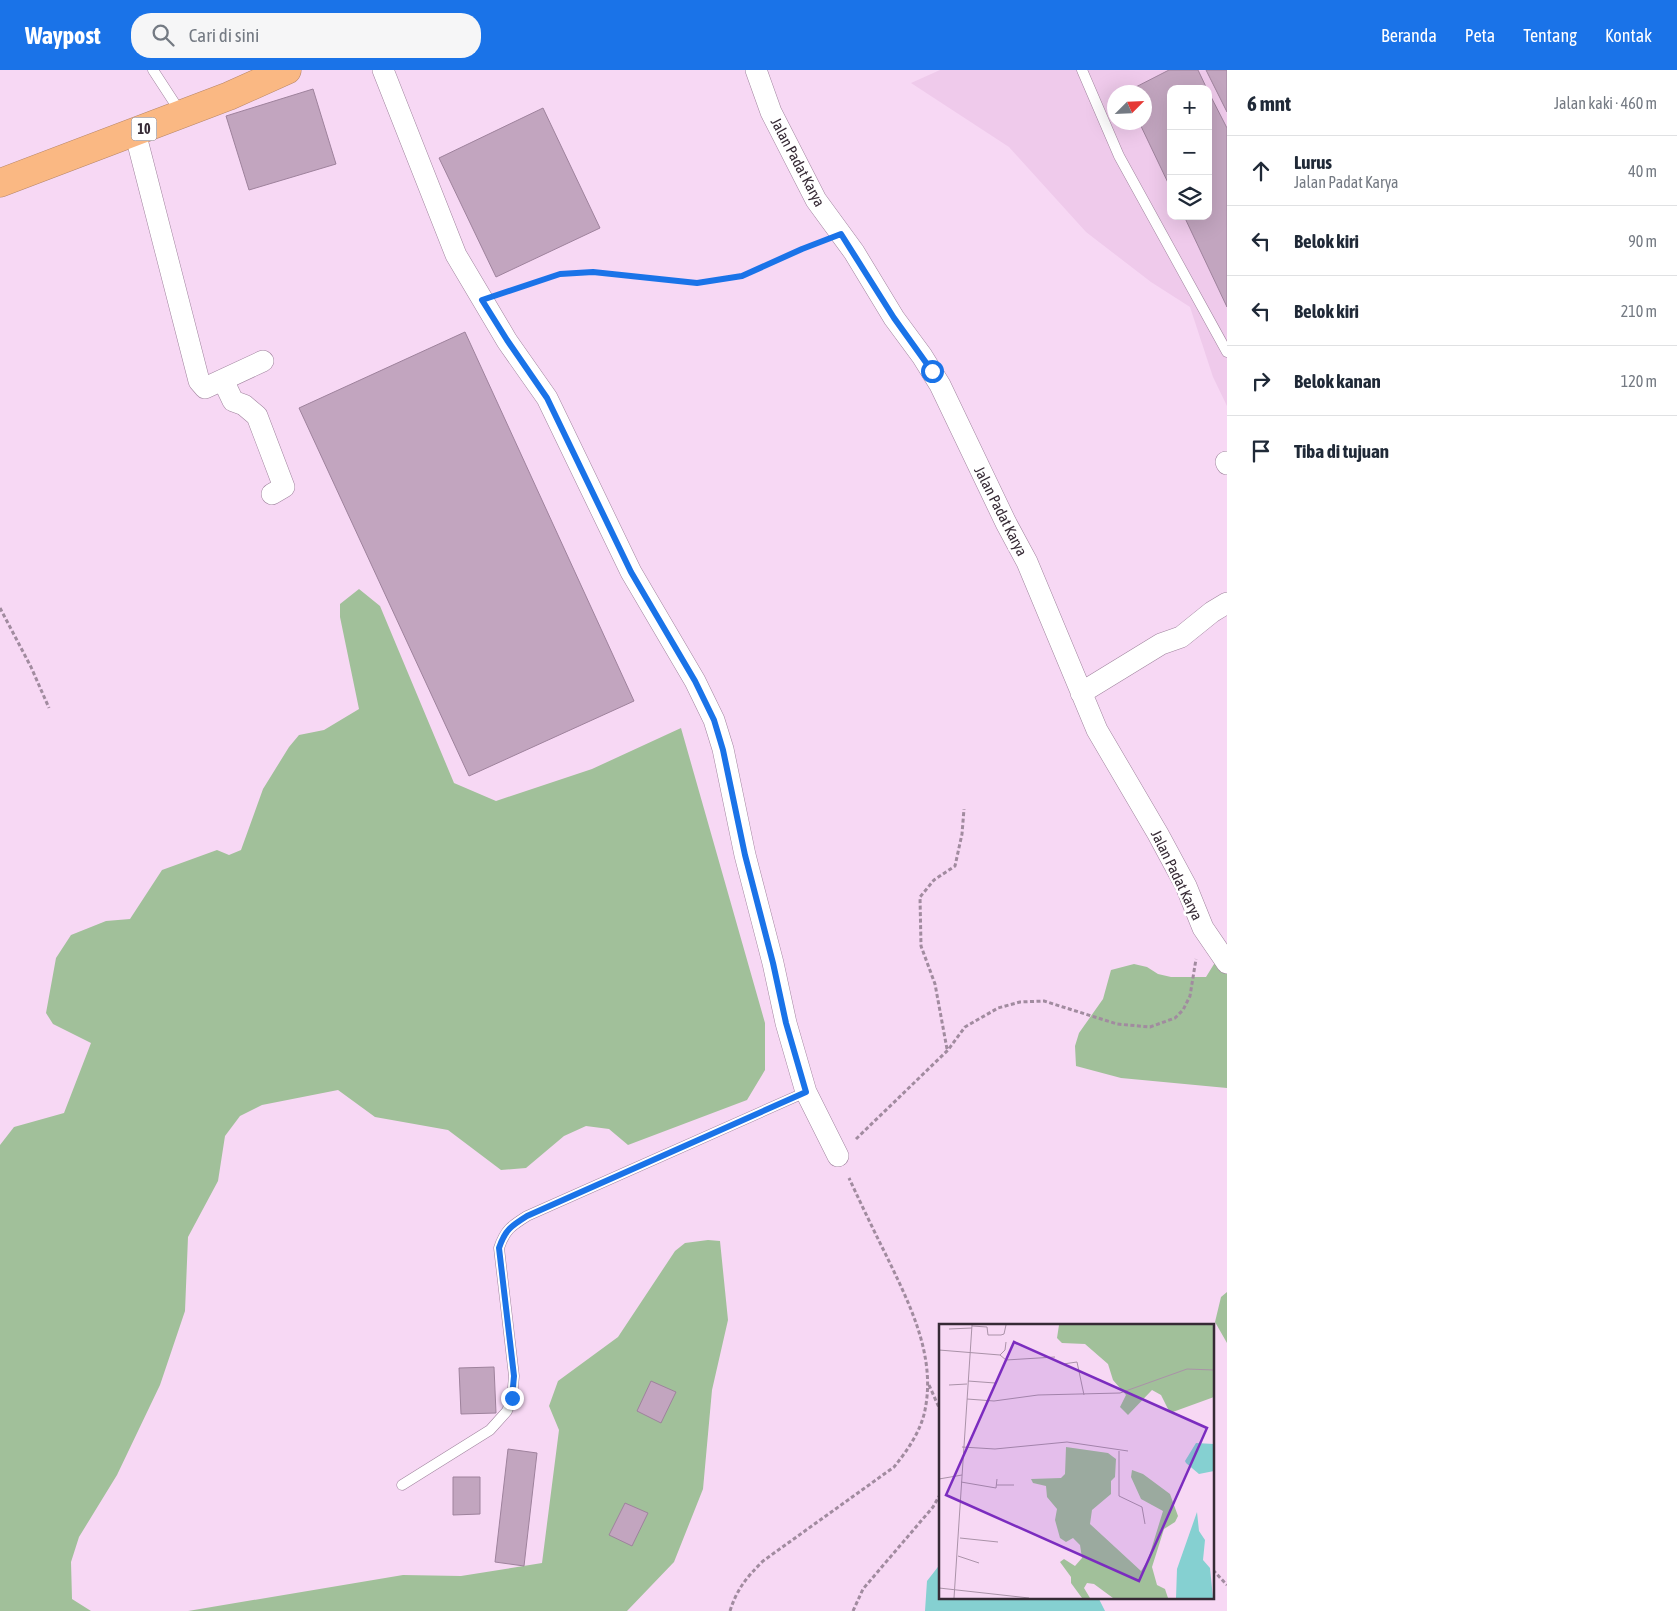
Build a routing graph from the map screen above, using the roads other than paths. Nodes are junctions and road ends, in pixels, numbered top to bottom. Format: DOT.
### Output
graph roads {
  1 [pos="153,70"];
  2 [pos="287,70"];
  3 [pos="383,70"];
  4 [pos="756,70"];
  5 [pos="1082,70"];
  6 [pos="181,114"];
  7 [pos="135,132"];
  8 [pos="0,183"];
  9 [pos="1227,352"];
  10 [pos="263,361"];
  11 [pos="222,380"];
  12 [pos="272,494"];
  13 [pos="1227,603"];
  14 [pos="1081,693"];
  15 [pos="1227,963"];
  16 [pos="806,1092"];
  17 [pos="838,1156"];
  18 [pos="402,1485"];
  1 -- 6 [label="lane"];
  2 -- 6 [label="highway, 10"];
  3 -- 16 [label="street"];
  4 -- 14 [label="street, Jalan Padat Karya"];
  5 -- 9 [label="lane"];
  6 -- 7 [label="highway, 10"];
  7 -- 8 [label="highway, 10"];
  7 -- 11 [label="street"];
  10 -- 11 [label="street"];
  11 -- 12 [label="street"];
  13 -- 14 [label="street"];
  14 -- 15 [label="street, Jalan Padat Karya"];
  16 -- 17 [label="street"];
  16 -- 18 [label="lane"];
}
